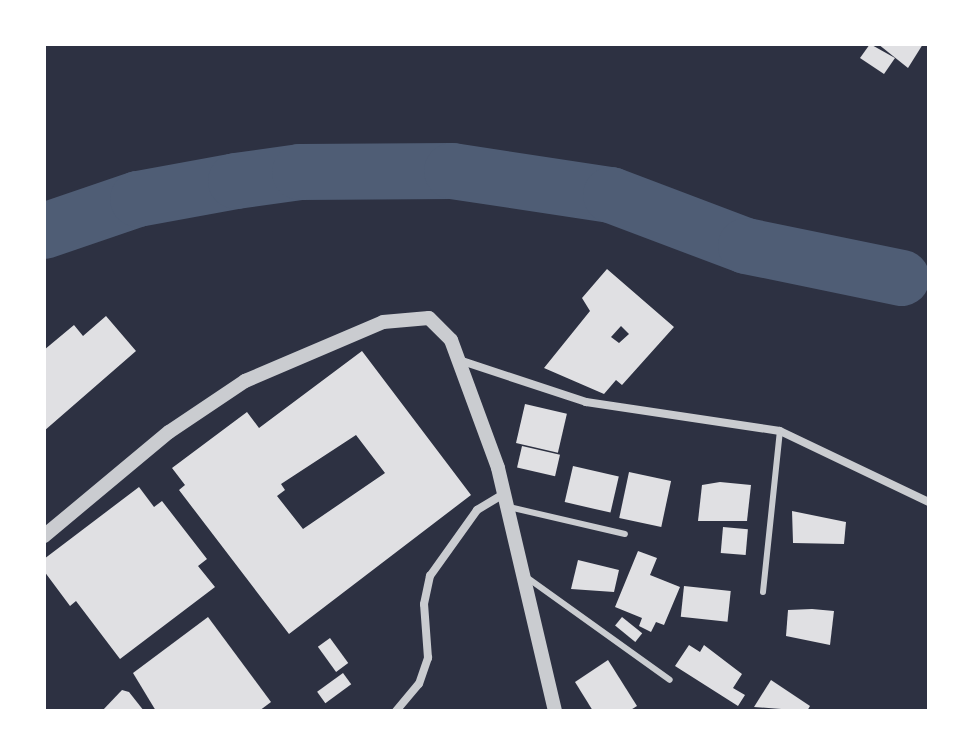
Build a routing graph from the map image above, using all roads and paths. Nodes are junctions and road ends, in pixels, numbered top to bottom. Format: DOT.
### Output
graph roads {
  1 [pos="459,360"];
  2 [pos="780,431"];
  3 [pos="507,500"];
  4 [pos="929,502"];
  5 [pos="625,534"];
  6 [pos="44,536"];
  7 [pos="529,579"];
  8 [pos="763,592"];
  9 [pos="670,680"];
  10 [pos="396,711"];
  11 [pos="555,711"];
  1 -- 2 [label="street"];
  1 -- 3 [label="street"];
  1 -- 6 [label="street"];
  2 -- 4 [label="street"];
  2 -- 8 [label="lane"];
  3 -- 5 [label="lane"];
  3 -- 7 [label="street"];
  3 -- 10 [label="street"];
  7 -- 9 [label="lane"];
  7 -- 11 [label="street"];
}
